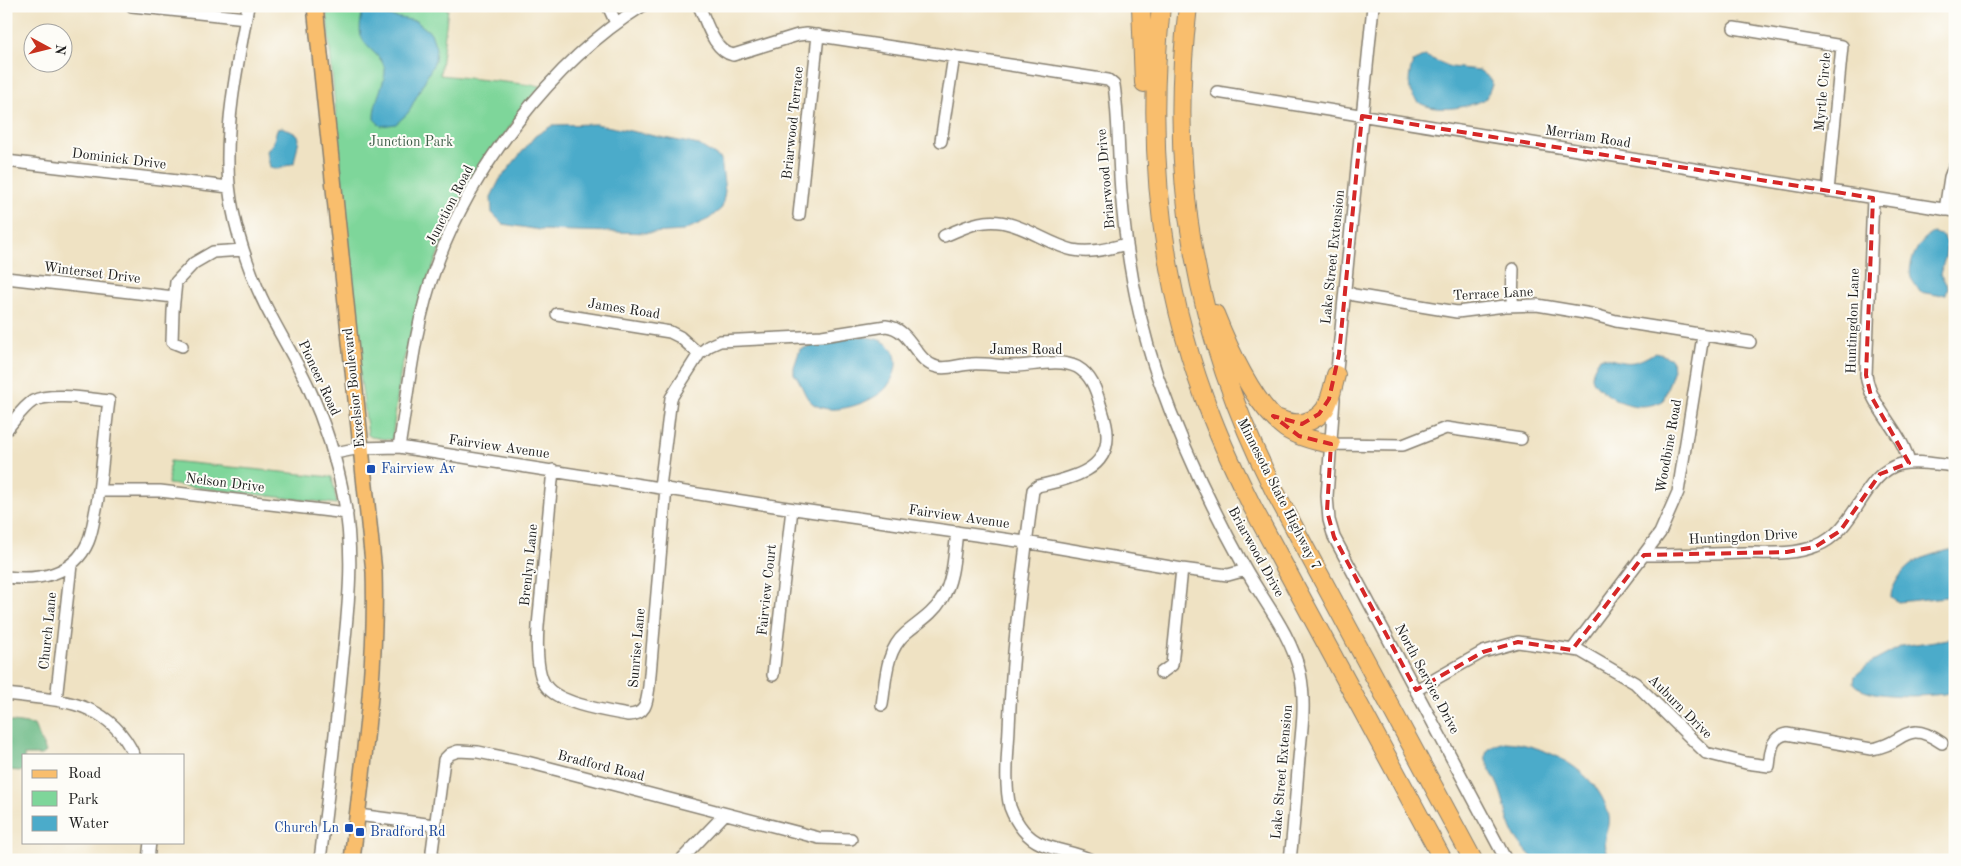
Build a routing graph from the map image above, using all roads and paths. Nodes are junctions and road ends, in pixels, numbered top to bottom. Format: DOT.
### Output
graph roads {
  1 [pos="132,6"];
  2 [pos="248,6"];
  3 [pos="315,6"];
  4 [pos="608,6"];
  5 [pos="642,6"];
  6 [pos="699,6"];
  7 [pos="1141,6"];
  8 [pos="1161,6"];
  9 [pos="1188,6"];
  10 [pos="1373,6"];
  11 [pos="246,18"];
  12 [pos="616,23"];
  13 [pos="1734,28"];
  14 [pos="818,35"];
  15 [pos="954,56"];
  16 [pos="1217,92"];
  17 [pos="1362,116"];
  18 [pos="941,141"];
  19 [pos="6,161"];
  20 [pos="1955,165"];
  21 [pos="229,186"];
  22 [pos="1828,191"];
  23 [pos="1872,198"];
  24 [pos="1950,210"];
  25 [pos="799,215"];
  26 [pos="1189,224"];
  27 [pos="1161,228"];
  28 [pos="944,236"];
  29 [pos="1127,244"];
  30 [pos="243,250"];
  31 [pos="1513,269"];
  32 [pos="6,278"];
  33 [pos="1346,291"];
  34 [pos="174,297"];
  35 [pos="1512,305"];
  36 [pos="557,314"];
  37 [pos="1703,336"];
  38 [pos="1750,342"];
  39 [pos="182,346"];
  40 [pos="699,354"];
  41 [pos="1336,375"];
  42 [pos="1273,416"];
  43 [pos="6,430"];
  44 [pos="1521,440"];
  45 [pos="1332,444"];
  46 [pos="399,447"];
  47 [pos="360,448"];
  48 [pos="334,454"];
  49 [pos="1908,463"];
  50 [pos="1955,466"];
  51 [pos="553,470"];
  52 [pos="663,488"];
  53 [pos="99,491"];
  54 [pos="792,509"];
  55 [pos="1327,511"];
  56 [pos="347,513"];
  57 [pos="957,532"];
  58 [pos="1025,542"];
  59 [pos="1644,556"];
  60 [pos="71,565"];
  61 [pos="1182,570"];
  62 [pos="1246,570"];
  63 [pos="6,577"];
  64 [pos="1572,650"];
  65 [pos="539,662"];
  66 [pos="1161,673"];
  67 [pos="773,676"];
  68 [pos="1302,687"];
  69 [pos="1416,690"];
  70 [pos="6,694"];
  71 [pos="56,700"];
  72 [pos="882,705"];
  73 [pos="1942,742"];
  74 [pos="133,754"];
  75 [pos="358,815"];
  76 [pos="724,815"];
  77 [pos="434,824"];
  78 [pos="851,839"];
  79 [pos="150,844"];
  80 [pos="148,860"];
  81 [pos="320,860"];
  82 [pos="352,860"];
  83 [pos="433,860"];
  84 [pos="681,860"];
  85 [pos="1091,860"];
  86 [pos="1290,860"];
  87 [pos="1443,860"];
  88 [pos="1473,860"];
  89 [pos="1506,860"];
  1 -- 11 [label="street"];
  2 -- 11 [label="street, Pioneer Road"];
  3 -- 47 [label="main road, Excelsior Boulevard"];
  4 -- 12 [label="street"];
  5 -- 12 [label="street, Junction Road"];
  6 -- 14 [label="street, Briarwood Drive"];
  7 -- 27 [label="highway"];
  8 -- 27 [label="highway, Minnesota State Highway 7"];
  9 -- 26 [label="highway, Minnesota State Highway 7"];
  10 -- 17 [label="street, Lake Street Extension"];
  11 -- 21 [label="street, Pioneer Road"];
  12 -- 46 [label="street, Junction Road"];
  13 -- 22 [label="street, Myrtle Circle"];
  14 -- 15 [label="street, Briarwood Drive"];
  14 -- 25 [label="street, Briarwood Terrace"];
  15 -- 18 [label="street"];
  15 -- 29 [label="street, Briarwood Drive"];
  16 -- 17 [label="street, Merriam Road"];
  17 -- 22 [label="street, Merriam Road"];
  17 -- 33 [label="street, Lake Street Extension"];
  19 -- 21 [label="street, Dominick Drive"];
  20 -- 24 [label="street"];
  21 -- 30 [label="street, Pioneer Road"];
  22 -- 23 [label="street, Merriam Road"];
  23 -- 24 [label="street, Merriam Road"];
  23 -- 49 [label="street, Huntingdon Lane"];
  26 -- 42 [label="highway"];
  26 -- 88 [label="highway, Minnesota State Highway 7"];
  27 -- 87 [label="highway, Minnesota State Highway 7"];
  28 -- 29 [label="street"];
  29 -- 62 [label="street, Briarwood Drive"];
  30 -- 34 [label="street"];
  30 -- 48 [label="street, Pioneer Road"];
  31 -- 35 [label="street"];
  32 -- 34 [label="street, Winterset Drive"];
  33 -- 35 [label="street, Terrace Lane"];
  33 -- 41 [label="street, Lake Street Extension"];
  34 -- 39 [label="street"];
  35 -- 37 [label="street, Terrace Lane"];
  36 -- 40 [label="street, James Road"];
  37 -- 38 [label="street, Terrace Lane"];
  37 -- 59 [label="street, Woodbine Road"];
  40 -- 52 [label="street, Sunrise Lane"];
  40 -- 58 [label="street, James Road"];
  41 -- 42 [label="highway"];
  41 -- 45 [label="street, Lake Street Extension"];
  42 -- 45 [label="highway"];
  43 -- 53 [label="street"];
  44 -- 45 [label="street"];
  45 -- 55 [label="street, Lake Street Extension"];
  46 -- 47 [label="street, Fairview Avenue"];
  46 -- 51 [label="street, Fairview Avenue"];
  47 -- 48 [label="street, Fairview Avenue"];
  47 -- 75 [label="main road, Excelsior Boulevard"];
  48 -- 56 [label="street, Pioneer Road"];
  49 -- 50 [label="street, Huntingdon Drive"];
  49 -- 59 [label="street, Huntingdon Drive"];
  51 -- 52 [label="street, Fairview Avenue"];
  51 -- 65 [label="street, Brenlyn Lane"];
  52 -- 54 [label="street, Fairview Avenue"];
  52 -- 65 [label="street, Sunrise Lane"];
  53 -- 56 [label="street, Nelson Drive"];
  53 -- 60 [label="street"];
  54 -- 57 [label="street, Fairview Avenue"];
  54 -- 67 [label="street, Fairview Court"];
  55 -- 69 [label="street, North Service Drive"];
  56 -- 81 [label="street, Pioneer Road"];
  57 -- 58 [label="street, Fairview Avenue"];
  57 -- 72 [label="street"];
  58 -- 61 [label="street, Fairview Avenue"];
  58 -- 85 [label="street, James Road"];
  59 -- 64 [label="street, Woodbine Road"];
  60 -- 63 [label="street"];
  60 -- 71 [label="street, Church Lane"];
  61 -- 62 [label="street, Fairview Avenue"];
  61 -- 66 [label="street"];
  62 -- 68 [label="street, Briarwood Drive"];
  64 -- 69 [label="street, Auburn Drive"];
  64 -- 73 [label="street, Auburn Drive"];
  68 -- 86 [label="street, Lake Street Extension"];
  69 -- 89 [label="street, North Service Drive"];
  70 -- 71 [label="street"];
  71 -- 74 [label="street"];
  75 -- 77 [label="street"];
  75 -- 82 [label="main road, Excelsior Boulevard"];
  76 -- 77 [label="street, Bradford Road"];
  76 -- 78 [label="street, Bradford Road"];
  76 -- 84 [label="street"];
  77 -- 83 [label="street, Bradford Road"];
  79 -- 80 [label="street"];
}
